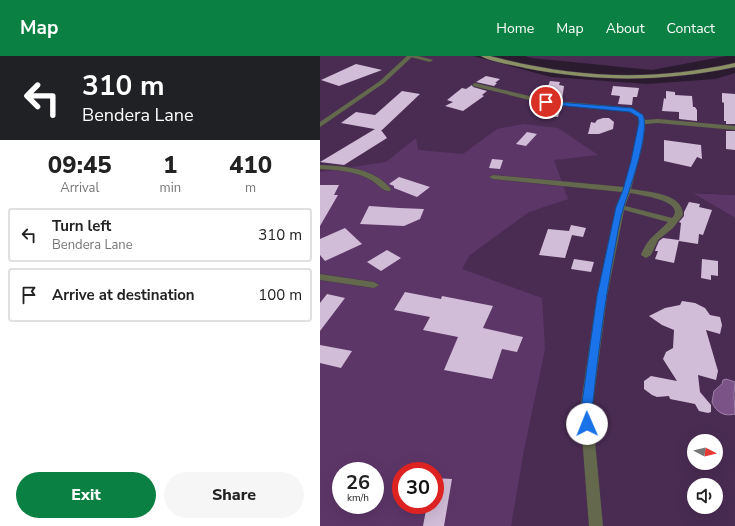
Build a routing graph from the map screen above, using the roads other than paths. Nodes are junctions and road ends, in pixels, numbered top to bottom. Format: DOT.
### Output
graph roads {
  1 [pos="410,56"];
  2 [pos="484,56"];
  3 [pos="504,56"];
  4 [pos="430,60"];
  5 [pos="735,61"];
  6 [pos="735,65"];
  7 [pos="475,85"];
  8 [pos="642,122"];
  9 [pos="320,125"];
  10 [pos="735,128"];
  11 [pos="320,167"];
  12 [pos="494,177"];
  13 [pos="387,188"];
  14 [pos="627,190"];
  15 [pos="620,207"];
  16 [pos="674,221"];
  17 [pos="646,255"];
  18 [pos="320,277"];
  19 [pos="374,285"];
  20 [pos="596,526"];
  1 -- 4 [label="street"];
  1 -- 9 [label="street"];
  2 -- 6 [label="main road"];
  3 -- 5 [label="main road"];
  7 -- 8 [label="street"];
  8 -- 10 [label="street"];
  8 -- 14 [label="street"];
  11 -- 13 [label="street"];
  12 -- 14 [label="street"];
  14 -- 15 [label="street"];
  14 -- 16 [label="street"];
  15 -- 16 [label="street"];
  15 -- 20 [label="street"];
  16 -- 17 [label="street"];
  18 -- 19 [label="street"];
}
